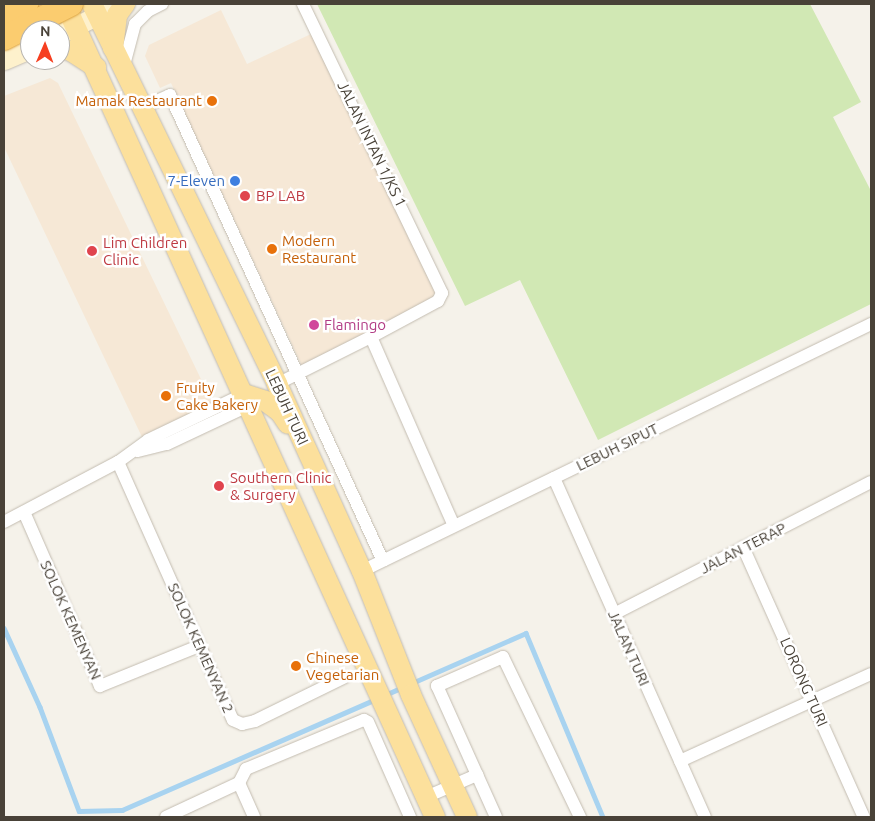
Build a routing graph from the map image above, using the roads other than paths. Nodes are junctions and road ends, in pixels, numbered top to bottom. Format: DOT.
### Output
graph roads {
  1 [pos="26,4"];
  2 [pos="65,4"];
  3 [pos="120,4"];
  4 [pos="125,4"];
  5 [pos="162,4"];
  6 [pos="303,4"];
  7 [pos="4,6"];
  8 [pos="94,10"];
  9 [pos="4,15"];
  10 [pos="69,20"];
  11 [pos="70,21"];
  12 [pos="70,23"];
  13 [pos="20,34"];
  14 [pos="4,38"];
  15 [pos="113,48"];
  16 [pos="70,51"];
  17 [pos="20,53"];
  18 [pos="4,55"];
  19 [pos="4,60"];
  20 [pos="96,67"];
  21 [pos="123,71"];
  22 [pos="141,108"];
  23 [pos="871,324"];
  24 [pos="371,338"];
  25 [pos="299,374"];
  26 [pos="277,384"];
  27 [pos="247,399"];
  28 [pos="305,447"];
  29 [pos="118,462"];
  30 [pos="554,478"];
  31 [pos="871,482"];
  32 [pos="24,512"];
  33 [pos="4,522"];
  34 [pos="454,526"];
  35 [pos="743,548"];
  36 [pos="383,561"];
  37 [pos="362,571"];
  38 [pos="614,614"];
  39 [pos="199,646"];
  40 [pos="871,674"];
  41 [pos="345,677"];
  42 [pos="812,701"];
  43 [pos="680,761"];
  44 [pos="477,775"];
  45 [pos="239,783"];
  46 [pos="452,786"];
  47 [pos="426,797"];
  48 [pos="166,817"];
  49 [pos="254,817"];
  50 [pos="410,817"];
  51 [pos="435,817"];
  52 [pos="467,817"];
  53 [pos="496,817"];
  54 [pos="580,817"];
  55 [pos="705,817"];
  56 [pos="864,817"];
  1 -- 9 [label="highway, bridge"];
  2 -- 10 [label="main road"];
  3 -- 8 [label="main road"];
  4 -- 15 [label="main road"];
  5 -- 21 [label="street"];
  6 -- 24 [label="street, JALAN INTAN 1/KS 1"];
  7 -- 18 [label="main road"];
  8 -- 11 [label="main road"];
  8 -- 15 [label="main road, LEBUH TURI"];
  12 -- 20 [label="main road"];
  13 -- 14 [label="highway, bridge"];
  15 -- 21 [label="main road, LEBUH TURI"];
  16 -- 20 [label="main road"];
  17 -- 19 [label="main road"];
  20 -- 27 [label="main road"];
  21 -- 22 [label="main road, LEBUH TURI"];
  22 -- 25 [label="street, LEBUH TURI"];
  22 -- 26 [label="main road, LEBUH TURI"];
  23 -- 30 [label="street, LEBUH SIPUT"];
  24 -- 25 [label="street"];
  24 -- 34 [label="street"];
  25 -- 26 [label="street"];
  25 -- 36 [label="street, LEBUH TURI"];
  26 -- 28 [label="main road, LEBUH TURI"];
  27 -- 28 [label="main road"];
  27 -- 29 [label="street"];
  27 -- 47 [label="main road"];
  28 -- 37 [label="main road, LEBUH TURI"];
  29 -- 32 [label="street"];
  29 -- 39 [label="street, SOLOK KEMENYAN 2"];
  30 -- 34 [label="street, LEBUH SIPUT"];
  30 -- 38 [label="street, JALAN TURI"];
  31 -- 35 [label="street, JALAN TERAP"];
  32 -- 33 [label="street"];
  32 -- 39 [label="street, SOLOK KEMENYAN"];
  34 -- 36 [label="street, LEBUH SIPUT"];
  35 -- 38 [label="street, JALAN TERAP"];
  35 -- 42 [label="street, LORONG TURI"];
  36 -- 37 [label="street, LEBUH SIPUT"];
  37 -- 46 [label="main road, LEBUH TURI"];
  38 -- 43 [label="street, JALAN TURI"];
  39 -- 41 [label="street, SOLOK KEMENYAN 2"];
  40 -- 42 [label="street"];
  42 -- 43 [label="street"];
  42 -- 56 [label="street, LORONG TURI"];
  43 -- 55 [label="street, JALAN TURI"];
  44 -- 46 [label="street"];
  44 -- 53 [label="street"];
  44 -- 54 [label="street"];
  45 -- 48 [label="street"];
  45 -- 49 [label="street"];
  45 -- 50 [label="street"];
  46 -- 47 [label="street"];
  46 -- 52 [label="main road, LEBUH TURI"];
  47 -- 51 [label="main road"];
}
